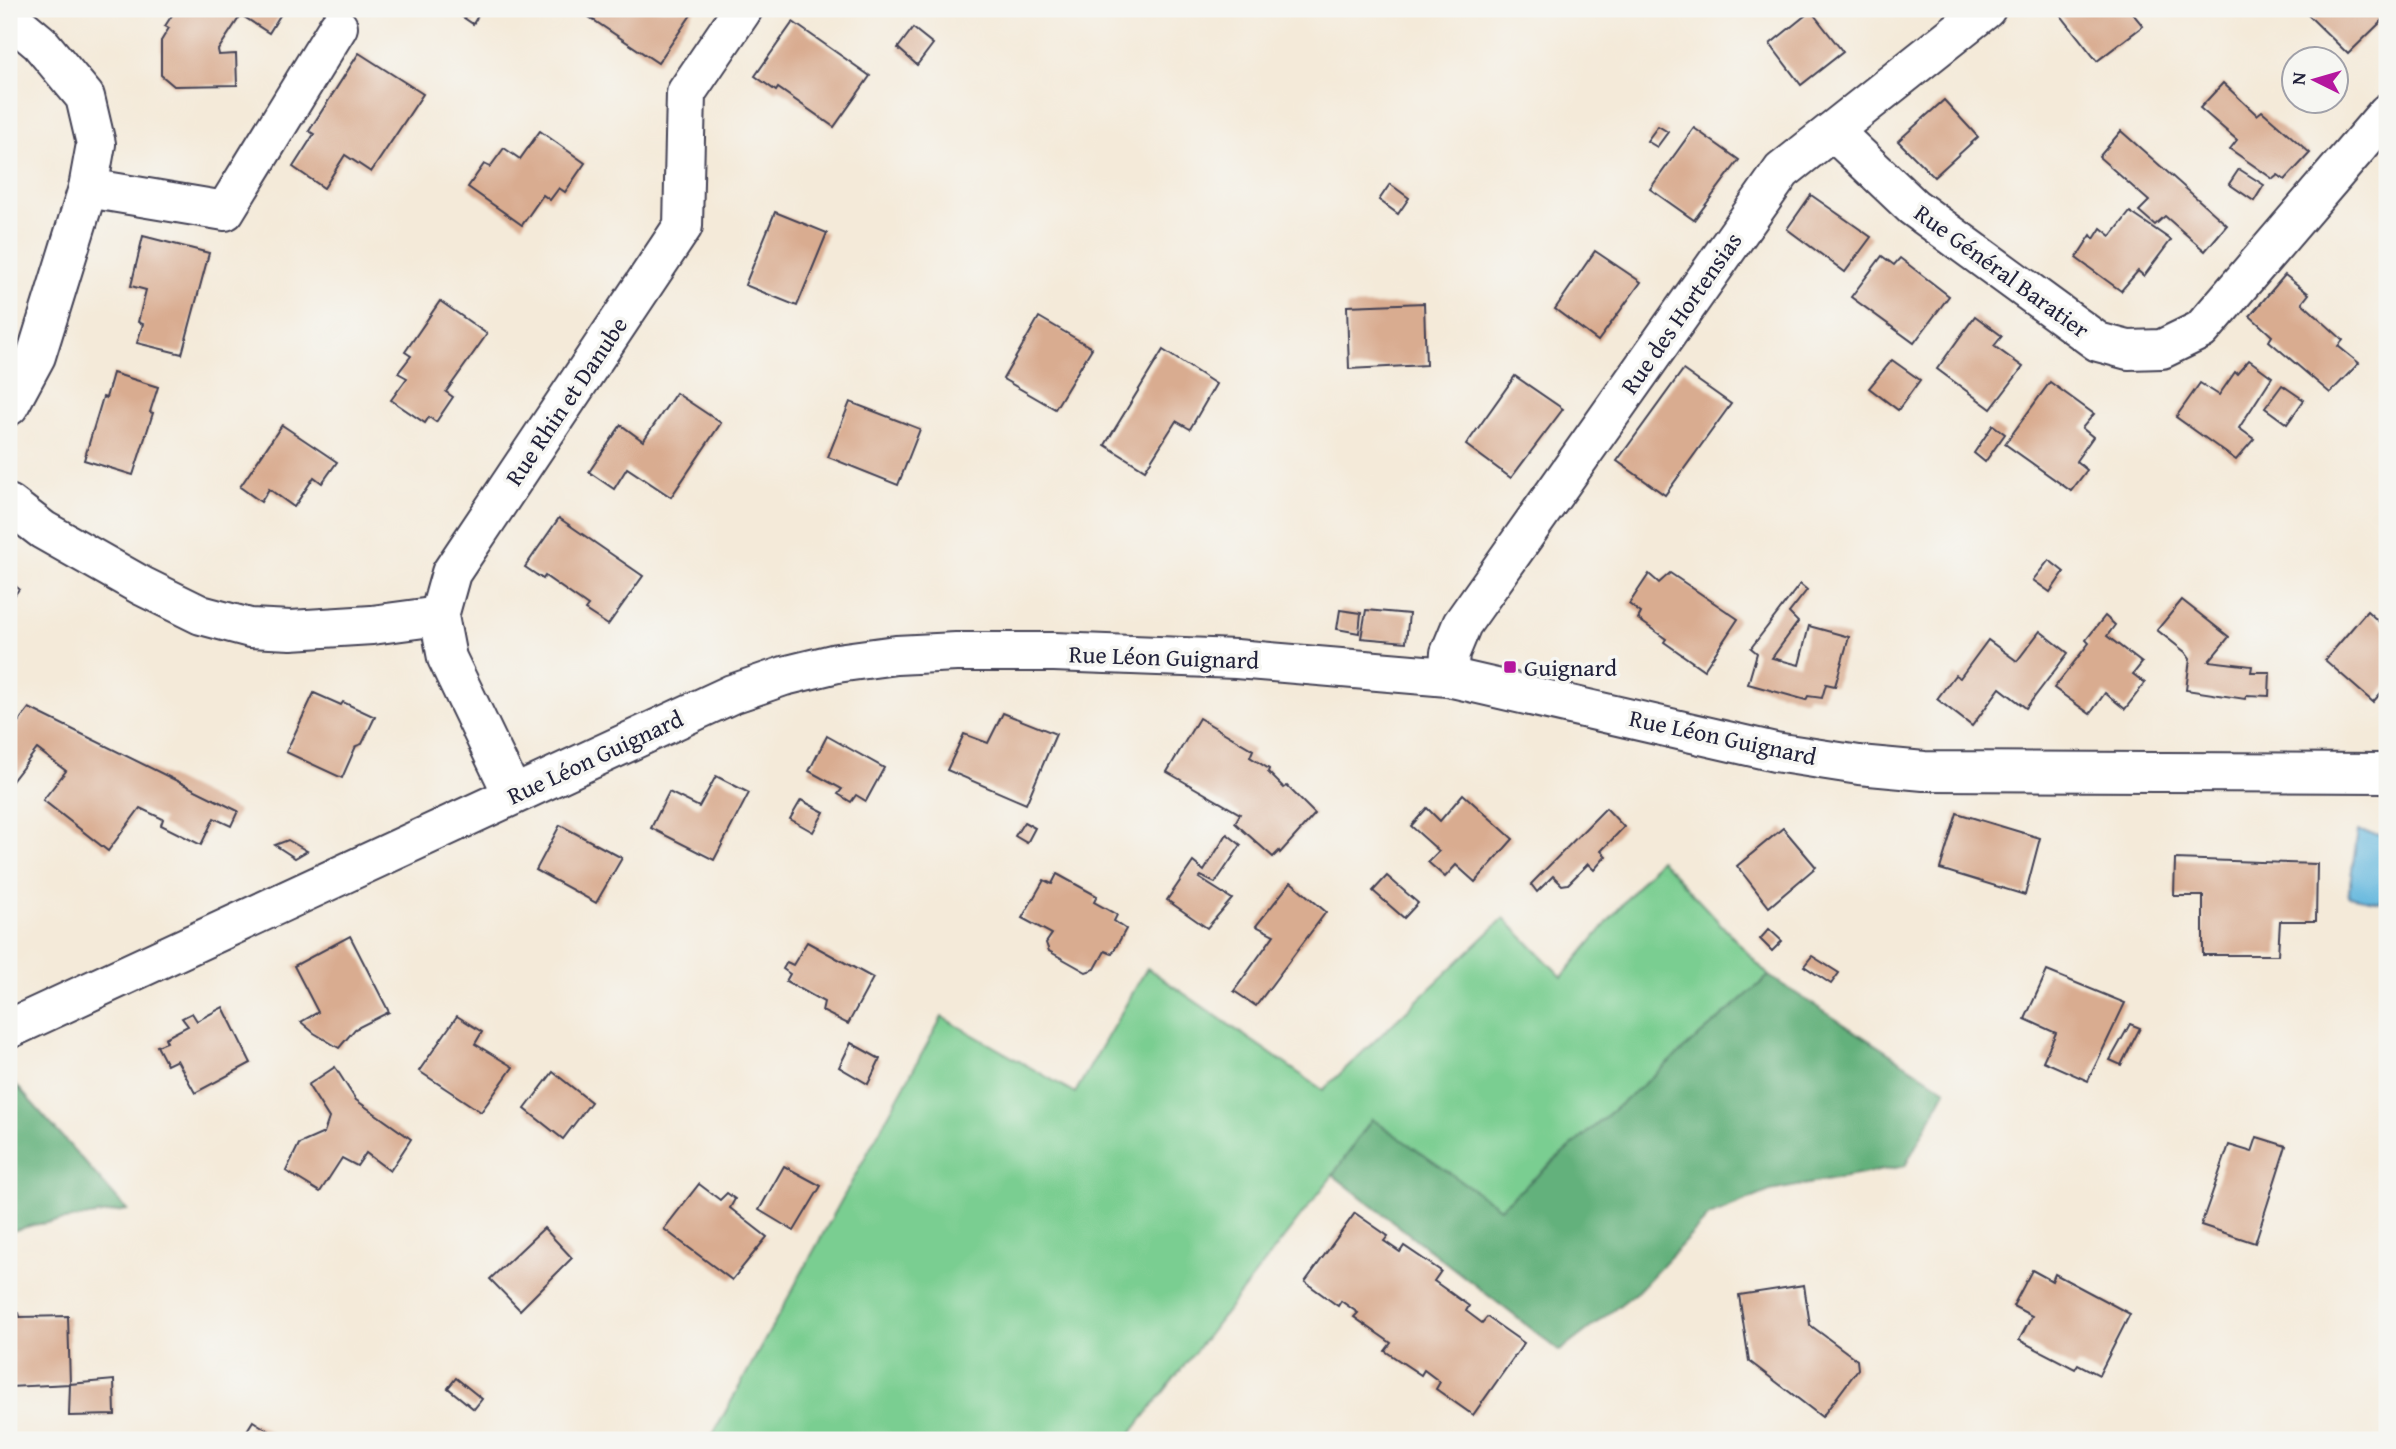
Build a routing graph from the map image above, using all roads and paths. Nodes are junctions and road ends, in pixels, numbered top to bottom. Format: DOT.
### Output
graph roads {
  1 [pos="743,9"];
  2 [pos="1986,9"];
  3 [pos="9,17"];
  4 [pos="338,27"];
  5 [pos="2387,113"];
  6 [pos="1833,131"];
  7 [pos="88,188"];
  8 [pos="9,406"];
  9 [pos="9,505"];
  10 [pos="439,616"];
  11 [pos="1447,677"];
  12 [pos="2387,773"];
  13 [pos="513,794"];
  14 [pos="9,1029"];
  1 -- 10 [label="street, Rue Rhin et Danube"];
  2 -- 6 [label="street, Rue des Hortensias"];
  3 -- 7 [label="street"];
  4 -- 7 [label="street"];
  5 -- 6 [label="street, Rue Général Baratier"];
  6 -- 11 [label="street, Rue des Hortensias"];
  7 -- 8 [label="street"];
  9 -- 10 [label="street"];
  10 -- 13 [label="street, Rue Rhin et Danube"];
  11 -- 12 [label="street, Rue Léon Guignard"];
  11 -- 13 [label="street, Rue Léon Guignard"];
  13 -- 14 [label="street, Rue Léon Guignard"];
}
